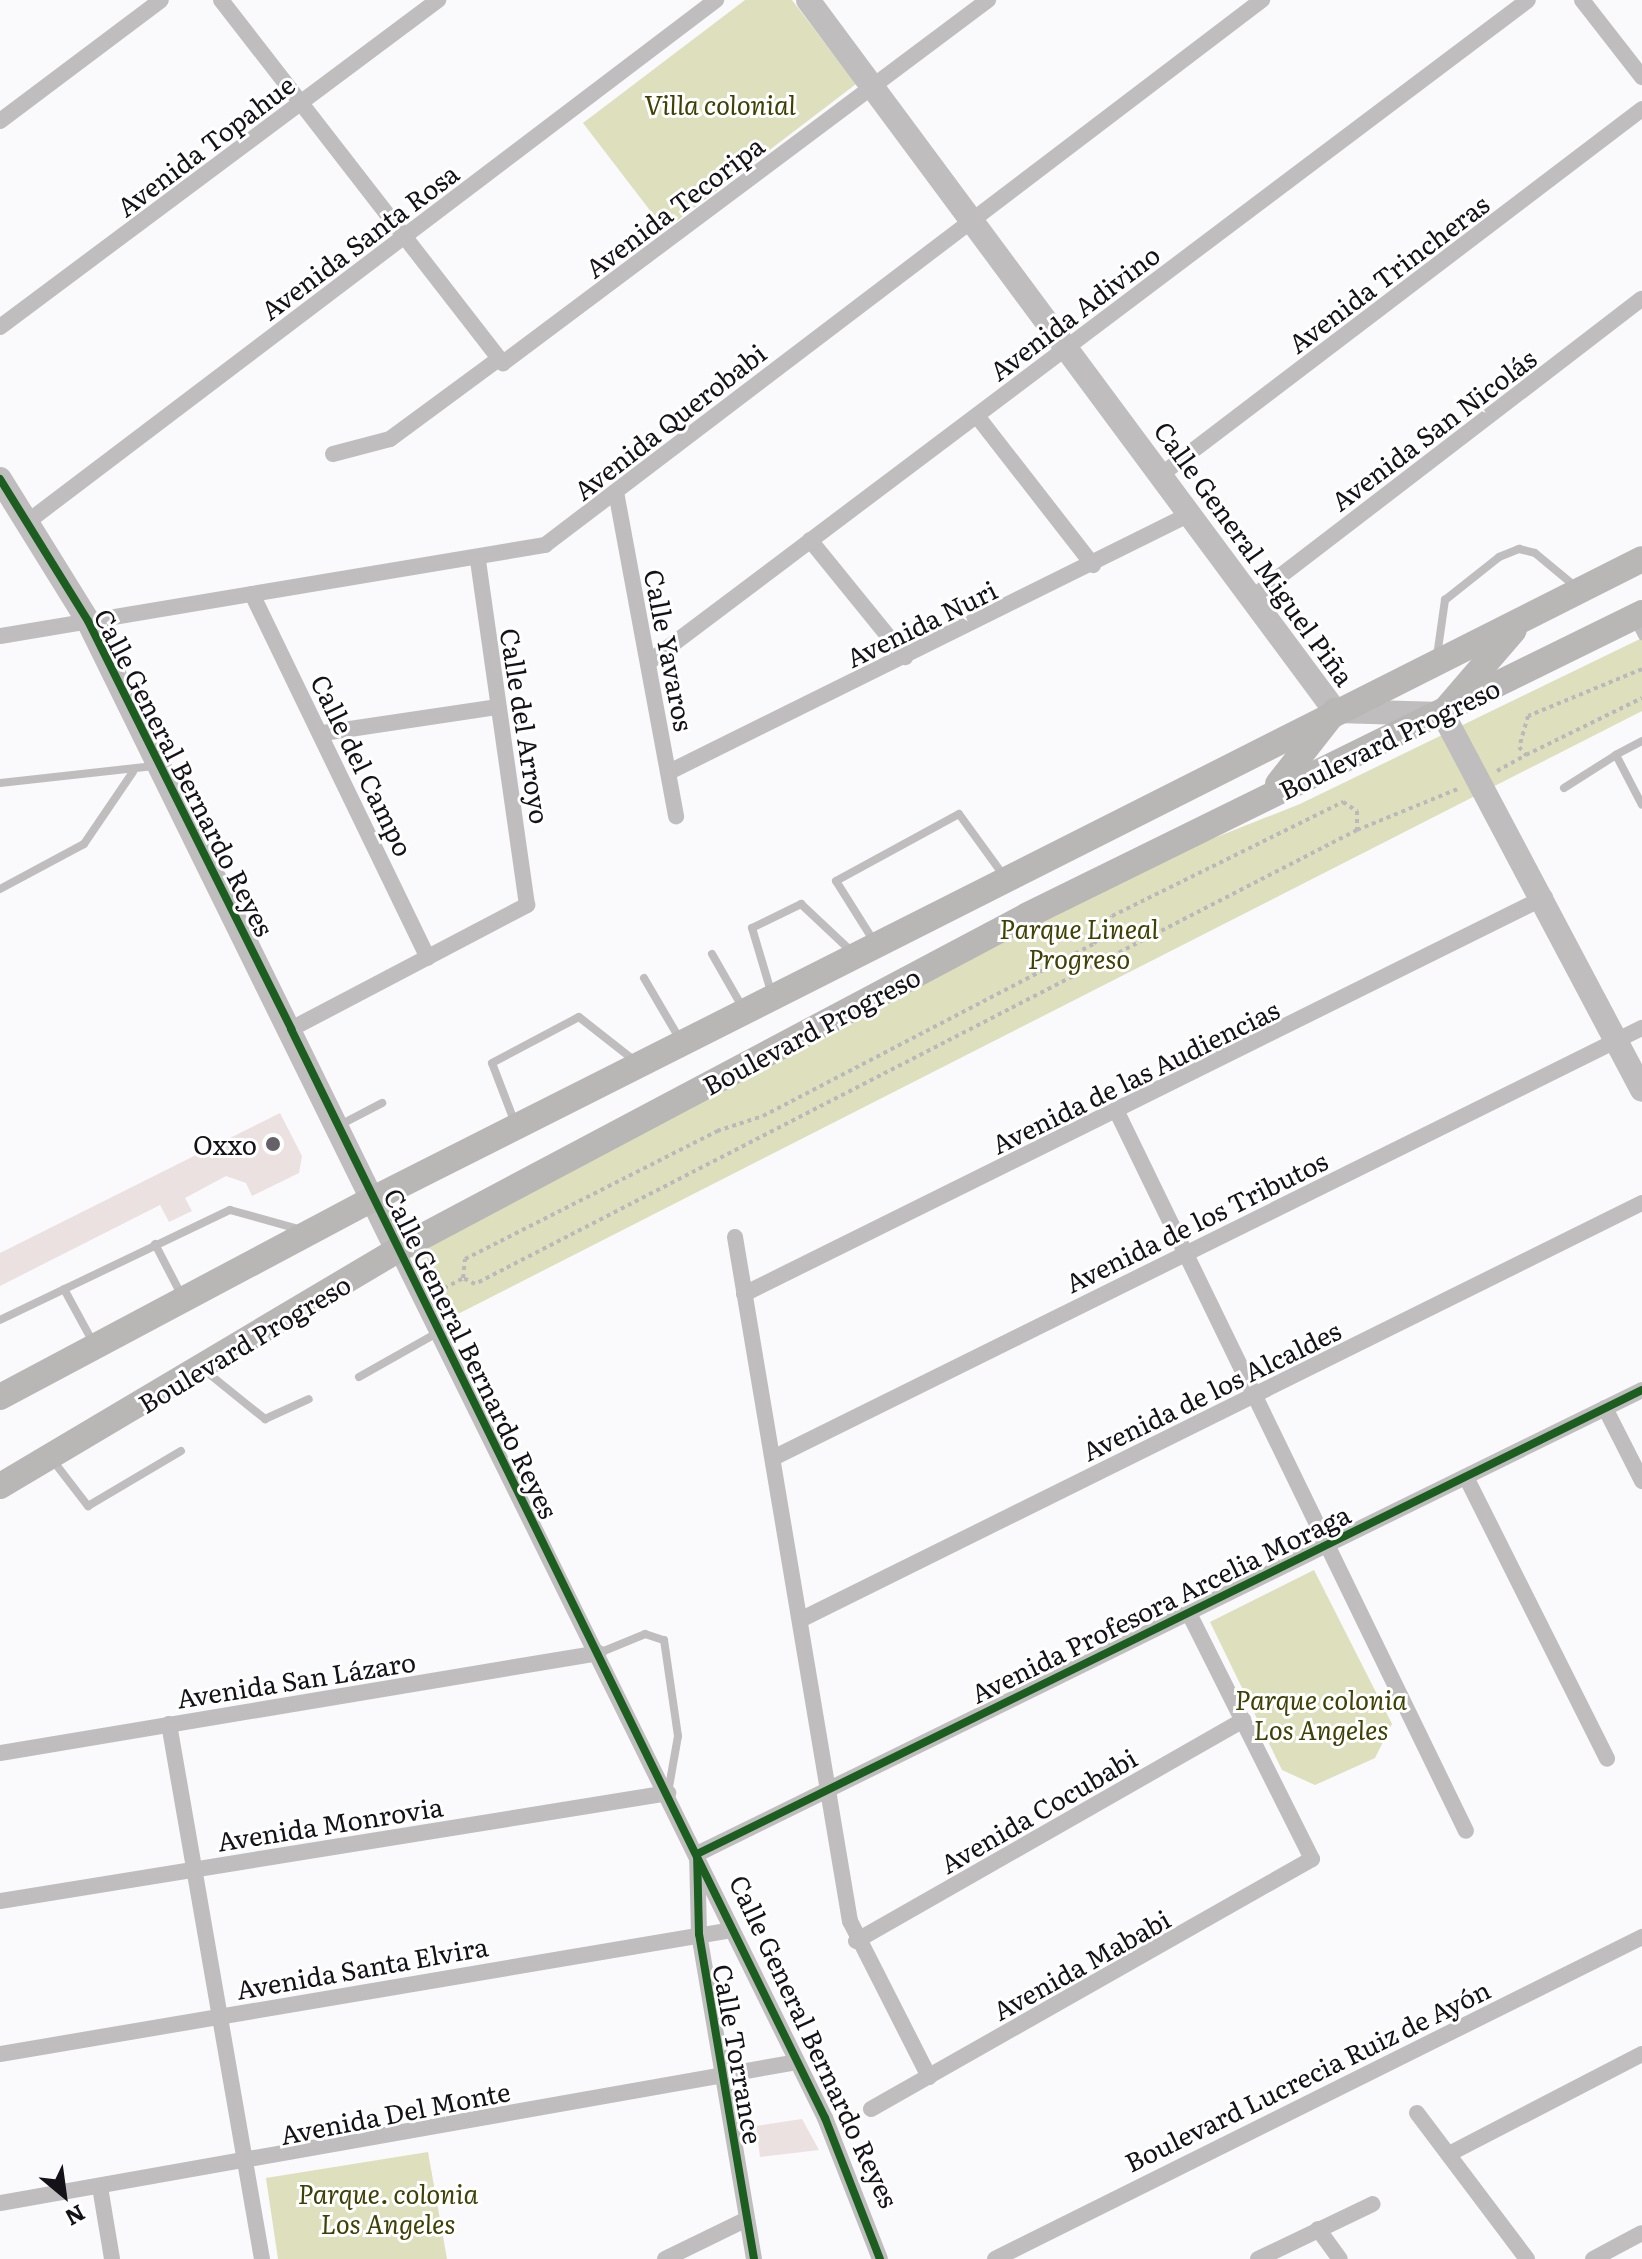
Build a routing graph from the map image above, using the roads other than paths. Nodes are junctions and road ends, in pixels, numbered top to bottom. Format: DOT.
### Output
graph roads {
  1 [pos="161,0"];
  2 [pos="221,0"];
  3 [pos="438,0"];
  4 [pos="716,0"];
  5 [pos="808,0"];
  6 [pos="988,0"];
  7 [pos="1262,0"];
  8 [pos="1528,0"];
  9 [pos="1582,0"];
  10 [pos="1642,77"];
  11 [pos="873,87"];
  12 [pos="300,103"];
  13 [pos="1642,109"];
  14 [pos="0,121"];
  15 [pos="972,218"];
  16 [pos="402,236"];
  17 [pos="1642,299"];
  18 [pos="0,327"];
  19 [pos="1068,347"];
  20 [pos="500,361"];
  21 [pos="977,416"];
  22 [pos="333,454"];
  23 [pos="1162,474"];
  24 [pos="0,479"];
  25 [pos="616,492"];
  26 [pos="1192,513"];
  27 [pos="30,520"];
  28 [pos="810,540"];
  29 [pos="1642,559"];
  30 [pos="478,562"];
  31 [pos="1093,565"];
  32 [pos="1580,591"];
  33 [pos="252,594"];
  34 [pos="1253,597"];
  35 [pos="1524,618"];
  36 [pos="88,621"];
  37 [pos="1639,622"];
  38 [pos="0,636"];
  39 [pos="905,657"];
  40 [pos="1437,661"];
  41 [pos="649,662"];
  42 [pos="498,707"];
  43 [pos="1335,711"];
  44 [pos="1443,714"];
  45 [pos="323,733"];
  46 [pos="1642,741"];
  47 [pos="1616,755"];
  48 [pos="159,765"];
  49 [pos="133,772"];
  50 [pos="669,772"];
  51 [pos="0,783"];
  52 [pos="1564,788"];
  53 [pos="1268,796"];
  54 [pos="1642,805"];
  55 [pos="676,816"];
  56 [pos="1005,877"];
  57 [pos="0,889"];
  58 [pos="1545,897"];
  59 [pos="865,949"];
  60 [pos="712,954"];
  61 [pos="428,958"];
  62 [pos="644,978"];
  63 [pos="773,996"];
  64 [pos="744,1010"];
  65 [pos="1642,1028"];
  66 [pos="291,1029"];
  67 [pos="1617,1040"];
  68 [pos="682,1042"];
  69 [pos="639,1064"];
  70 [pos="1642,1090"];
  71 [pos="382,1103"];
  72 [pos="1117,1112"];
  73 [pos="338,1126"];
  74 [pos="516,1126"];
  75 [pos="373,1199"];
  76 [pos="1642,1203"];
  77 [pos="310,1233"];
  78 [pos="735,1237"];
  79 [pos="155,1244"];
  80 [pos="397,1250"];
  81 [pos="1183,1253"];
  82 [pos="64,1289"];
  83 [pos="744,1294"];
  84 [pos="184,1301"];
  85 [pos="0,1320"];
  86 [pos="437,1333"];
  87 [pos="96,1348"];
  88 [pos="202,1369"];
  89 [pos="359,1377"];
  90 [pos="1642,1390"];
  91 [pos="1253,1396"];
  92 [pos="0,1397"];
  93 [pos="309,1399"];
  94 [pos="1605,1408"];
  95 [pos="181,1451"];
  96 [pos="51,1458"];
  97 [pos="773,1458"];
  98 [pos="1466,1477"];
  99 [pos="1642,1481"];
  100 [pos="0,1486"];
  101 [pos="1326,1544"];
  102 [pos="1189,1613"];
  103 [pos="802,1619"];
  104 [pos="599,1653"];
  105 [pos="1243,1720"];
  106 [pos="169,1724"];
  107 [pos="0,1753"];
  108 [pos="1607,1759"];
  109 [pos="829,1786"];
  110 [pos="668,1793"];
  111 [pos="1466,1831"];
  112 [pos="697,1854"];
  113 [pos="194,1869"];
  114 [pos="0,1901"];
  115 [pos="732,1930"];
  116 [pos="699,1934"];
  117 [pos="1642,1937"];
  118 [pos="856,1941"];
  119 [pos="219,2015"];
  120 [pos="0,2054"];
  121 [pos="1642,2054"];
  122 [pos="797,2062"];
  123 [pos="723,2075"];
  124 [pos="929,2077"];
  125 [pos="871,2109"];
  126 [pos="1417,2113"];
  127 [pos="1449,2154"];
  128 [pos="246,2164"];
  129 [pos="100,2187"];
  130 [pos="0,2203"];
  131 [pos="1373,2204"];
  132 [pos="747,2219"];
  133 [pos="1318,2229"];
  134 [pos="1642,2233"];
  135 [pos="112,2259"];
  136 [pos="262,2259"];
  137 [pos="665,2259"];
  138 [pos="754,2259"];
  139 [pos="880,2259"];
  140 [pos="995,2259"];
  141 [pos="1258,2259"];
  142 [pos="1340,2259"];
  143 [pos="1527,2259"];
  144 [pos="1593,2259"];
  1 -- 14 [label="street"];
  2 -- 12 [label="street"];
  3 -- 12 [label="street, Avenida Topahue"];
  4 -- 16 [label="street, Avenida Santa Rosa"];
  5 -- 11 [label="street, Calle General Miguel Piña"];
  6 -- 11 [label="street, Avenida Tecoripa"];
  7 -- 15 [label="street, Avenida Querobabi"];
  8 -- 19 [label="street, Avenida Adivino"];
  9 -- 10 [label="street"];
  11 -- 15 [label="street, Calle General Miguel Piña"];
  11 -- 20 [label="street, Avenida Tecoripa"];
  12 -- 16 [label="street"];
  12 -- 18 [label="street, Avenida Topahue"];
  13 -- 23 [label="street, Avenida Trincheras"];
  15 -- 19 [label="street, Calle General Miguel Piña"];
  15 -- 25 [label="street, Avenida Querobabi"];
  16 -- 20 [label="street"];
  16 -- 27 [label="street, Avenida Santa Rosa"];
  17 -- 34 [label="street, Avenida San Nicolás"];
  19 -- 21 [label="street, Avenida Adivino"];
  19 -- 23 [label="street, Calle General Miguel Piña"];
  20 -- 22 [label="street, Avenida Tecoripa"];
  21 -- 28 [label="street, Avenida Adivino"];
  21 -- 31 [label="street"];
  23 -- 26 [label="street, Calle General Miguel Piña"];
  24 -- 27 [label="street, Calle General Bernardo Reyes"];
  25 -- 30 [label="street, Avenida Querobabi"];
  25 -- 41 [label="street, Calle Yavaros"];
  26 -- 31 [label="street, Avenida Nuri"];
  26 -- 34 [label="street, Calle General Miguel Piña"];
  27 -- 36 [label="street, Calle General Bernardo Reyes"];
  28 -- 39 [label="street"];
  28 -- 41 [label="street, Avenida Adivino"];
  29 -- 32 [label="main road, Boulevard Progreso"];
  30 -- 33 [label="street, Avenida Querobabi"];
  30 -- 42 [label="street, Calle del Arroyo"];
  31 -- 39 [label="street, Avenida Nuri"];
  32 -- 35 [label="main road, Boulevard Progreso"];
  32 -- 40 [label="lane"];
  33 -- 36 [label="street, Avenida Querobabi"];
  33 -- 45 [label="street, Calle del Campo"];
  34 -- 43 [label="street, Calle General Miguel Piña"];
  35 -- 40 [label="main road, Boulevard Progreso"];
  35 -- 44 [label="main road"];
  36 -- 38 [label="street, Avenida Querobabi"];
  36 -- 48 [label="street, Calle General Bernardo Reyes"];
  37 -- 44 [label="main road, Boulevard Progreso"];
  39 -- 50 [label="street, Avenida Nuri"];
  40 -- 43 [label="main road, Boulevard Progreso"];
  41 -- 50 [label="street, Calle Yavaros"];
  42 -- 45 [label="street"];
  42 -- 61 [label="street, Calle del Arroyo"];
  43 -- 44 [label="street, Calle General Miguel Piña"];
  43 -- 53 [label="main road"];
  43 -- 56 [label="main road, Boulevard Progreso"];
  44 -- 53 [label="main road, Boulevard Progreso"];
  44 -- 58 [label="street"];
  45 -- 61 [label="street, Calle del Campo"];
  46 -- 47 [label="lane"];
  47 -- 52 [label="lane"];
  47 -- 54 [label="lane"];
  48 -- 49 [label="lane"];
  48 -- 66 [label="street, Calle General Bernardo Reyes"];
  49 -- 51 [label="lane"];
  49 -- 57 [label="lane"];
  50 -- 55 [label="street, Calle Yavaros"];
  53 -- 80 [label="main road, Boulevard Progreso"];
  56 -- 59 [label="main road, Boulevard Progreso"];
  56 -- 59 [label="lane"];
  58 -- 67 [label="street"];
  58 -- 72 [label="street, Avenida de las Audiencias"];
  59 -- 63 [label="main road, Boulevard Progreso"];
  59 -- 63 [label="lane"];
  60 -- 64 [label="lane"];
  61 -- 66 [label="street"];
  62 -- 68 [label="lane"];
  63 -- 64 [label="main road, Boulevard Progreso"];
  64 -- 68 [label="main road, Boulevard Progreso"];
  65 -- 67 [label="street, Avenida de los Tributos"];
  66 -- 73 [label="street, Calle General Bernardo Reyes"];
  67 -- 70 [label="street"];
  67 -- 81 [label="street, Avenida de los Tributos"];
  68 -- 69 [label="main road, Boulevard Progreso"];
  69 -- 74 [label="main road, Boulevard Progreso"];
  69 -- 74 [label="lane"];
  71 -- 73 [label="lane"];
  72 -- 81 [label="street"];
  72 -- 83 [label="street, Avenida de las Audiencias"];
  73 -- 75 [label="street, Calle General Bernardo Reyes"];
  74 -- 75 [label="main road, Boulevard Progreso"];
  75 -- 77 [label="main road, Boulevard Progreso"];
  75 -- 80 [label="street, Calle General Bernardo Reyes"];
  76 -- 91 [label="street, Avenida de los Alcaldes"];
  77 -- 79 [label="lane"];
  77 -- 84 [label="main road, Boulevard Progreso"];
  78 -- 83 [label="street"];
  79 -- 82 [label="lane"];
  79 -- 84 [label="lane"];
  80 -- 86 [label="street, Calle General Bernardo Reyes"];
  80 -- 88 [label="main road, Boulevard Progreso"];
  81 -- 91 [label="street"];
  81 -- 97 [label="street, Avenida de los Tributos"];
  82 -- 85 [label="lane"];
  82 -- 87 [label="lane"];
  83 -- 97 [label="street"];
  84 -- 87 [label="main road, Boulevard Progreso"];
  86 -- 89 [label="lane"];
  86 -- 104 [label="street, Calle General Bernardo Reyes"];
  87 -- 92 [label="main road, Boulevard Progreso"];
  88 -- 93 [label="lane"];
  88 -- 96 [label="main road, Boulevard Progreso"];
  90 -- 94 [label="street, Avenida Profesora Arcelia Moraga"];
  91 -- 101 [label="street"];
  91 -- 103 [label="street, Avenida de los Alcaldes"];
  94 -- 98 [label="street, Avenida Profesora Arcelia Moraga"];
  94 -- 99 [label="street"];
  95 -- 96 [label="lane"];
  96 -- 100 [label="main road, Boulevard Progreso"];
  97 -- 103 [label="street"];
  98 -- 101 [label="street, Avenida Profesora Arcelia Moraga"];
  98 -- 108 [label="street"];
  101 -- 102 [label="street, Avenida Profesora Arcelia Moraga"];
  101 -- 111 [label="street"];
  102 -- 105 [label="street"];
  102 -- 109 [label="street, Avenida Profesora Arcelia Moraga"];
  103 -- 109 [label="street"];
  104 -- 106 [label="street, Avenida San Lázaro"];
  104 -- 110 [label="street, Calle General Bernardo Reyes"];
  104 -- 110 [label="lane"];
  105 -- 118 [label="street, Avenida Cocubabi"];
  105 -- 124 [label="street, Avenida Mababi"];
  106 -- 107 [label="street, Avenida San Lázaro"];
  106 -- 113 [label="street"];
  109 -- 112 [label="street, Avenida Profesora Arcelia Moraga"];
  109 -- 118 [label="street"];
  110 -- 112 [label="street, Calle General Bernardo Reyes"];
  110 -- 113 [label="street, Avenida Monrovia"];
  112 -- 115 [label="street, Calle General Bernardo Reyes"];
  112 -- 116 [label="street, Calle Torrance"];
  113 -- 114 [label="street, Avenida Monrovia"];
  113 -- 119 [label="street"];
  115 -- 116 [label="street, Avenida Santa Elvira"];
  115 -- 122 [label="street, Calle General Bernardo Reyes"];
  116 -- 119 [label="street, Avenida Santa Elvira"];
  116 -- 123 [label="street, Calle Torrance"];
  117 -- 140 [label="street, Boulevard Lucrecia Ruiz de Ayón"];
  118 -- 124 [label="street"];
  119 -- 120 [label="street, Avenida Santa Elvira"];
  119 -- 128 [label="street"];
  121 -- 127 [label="street"];
  122 -- 123 [label="street, Avenida Del Monte"];
  122 -- 139 [label="street, Calle General Bernardo Reyes"];
  123 -- 128 [label="street, Avenida Del Monte"];
  123 -- 132 [label="street, Calle Torrance"];
  124 -- 125 [label="street, Avenida Mababi"];
  126 -- 127 [label="street"];
  127 -- 143 [label="street"];
  128 -- 129 [label="street, Avenida Del Monte"];
  128 -- 136 [label="street"];
  129 -- 130 [label="street, Avenida Del Monte"];
  129 -- 135 [label="street"];
  131 -- 133 [label="street"];
  132 -- 137 [label="street"];
  132 -- 138 [label="street, Calle Torrance"];
  133 -- 141 [label="street"];
  133 -- 142 [label="street"];
  134 -- 144 [label="street"];
}
